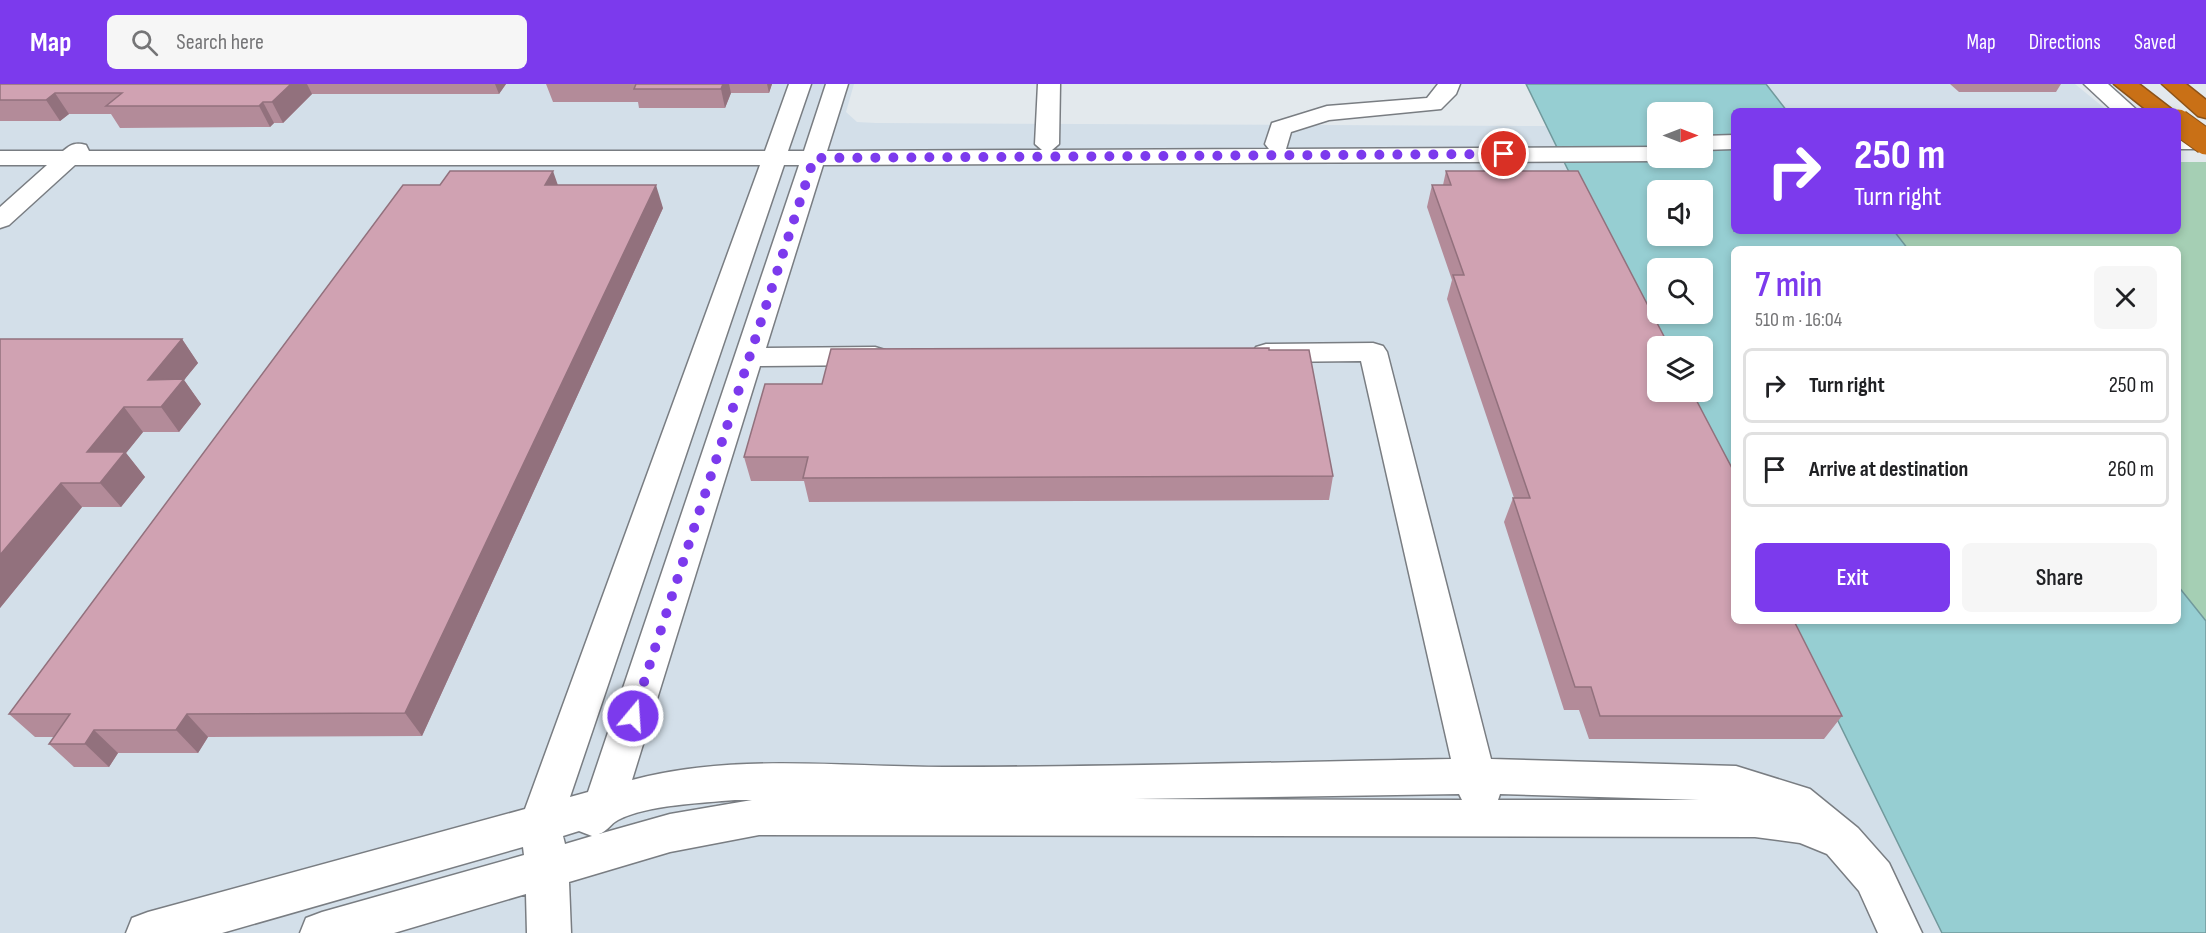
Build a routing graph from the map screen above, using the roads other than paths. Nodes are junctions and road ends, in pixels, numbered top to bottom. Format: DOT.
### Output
graph roads {
  1 [pos="800,84"];
  2 [pos="837,84"];
  3 [pos="1050,84"];
  4 [pos="1449,84"];
  5 [pos="2095,84"];
  6 [pos="2173,84"];
  7 [pos="2124,94"];
  8 [pos="2132,108"];
  9 [pos="2156,108"];
  10 [pos="2206,111"];
  11 [pos="2181,124"];
  12 [pos="2181,130"];
  13 [pos="2206,134"];
  14 [pos="1713,142"];
  15 [pos="1731,142"];
  16 [pos="2181,142"];
  17 [pos="2206,142"];
  18 [pos="1047,144"];
  19 [pos="1277,144"];
  20 [pos="1647,144"];
  21 [pos="0,145"];
  22 [pos="1544,149"];
  23 [pos="76,151"];
  24 [pos="776,151"];
  25 [pos="816,151"];
  26 [pos="2181,153"];
  27 [pos="2206,153"];
  28 [pos="1647,154"];
  29 [pos="1713,154"];
  30 [pos="1731,154"];
  31 [pos="0,158"];
  32 [pos="0,220"];
  33 [pos="1244,353"];
  34 [pos="902,356"];
  35 [pos="748,357"];
  36 [pos="1475,776"];
  37 [pos="604,806"];
  38 [pos="1485,818"];
  39 [pos="541,823"];
  40 [pos="1843,841"];
  41 [pos="547,868"];
  42 [pos="148,933"];
  43 [pos="322,933"];
  44 [pos="549,933"];
  45 [pos="1900,933"];
  1 -- 24 [label="street"];
  2 -- 25 [label="street"];
  3 -- 18 [label="street"];
  4 -- 19 [label="street"];
  5 -- 7 [label="street"];
  6 -- 10 [label="highway"];
  7 -- 8 [label="street"];
  7 -- 9 [label="highway"];
  11 -- 17 [label="highway, bridge"];
  12 -- 13 [label="street"];
  14 -- 15 [label="street"];
  16 -- 17 [label="street"];
  18 -- 19 [label="street"];
  18 -- 25 [label="street"];
  19 -- 22 [label="street"];
  20 -- 22 [label="street"];
  21 -- 23 [label="street"];
  22 -- 25 [label="street"];
  22 -- 28 [label="street"];
  23 -- 24 [label="street"];
  23 -- 31 [label="street"];
  23 -- 32 [label="street"];
  24 -- 25 [label="street"];
  24 -- 39 [label="street"];
  25 -- 35 [label="street"];
  26 -- 27 [label="street"];
  29 -- 30 [label="street"];
  33 -- 36 [label="street"];
  34 -- 35 [label="street"];
  35 -- 37 [label="street"];
  36 -- 37 [label="street"];
  36 -- 38 [label="street"];
  36 -- 40 [label="street"];
  37 -- 39 [label="street"];
  37 -- 41 [label="street"];
  38 -- 40 [label="street"];
  38 -- 41 [label="street"];
  39 -- 41 [label="street"];
  39 -- 42 [label="street"];
  40 -- 45 [label="street"];
  41 -- 43 [label="street"];
  41 -- 44 [label="street"];
}
